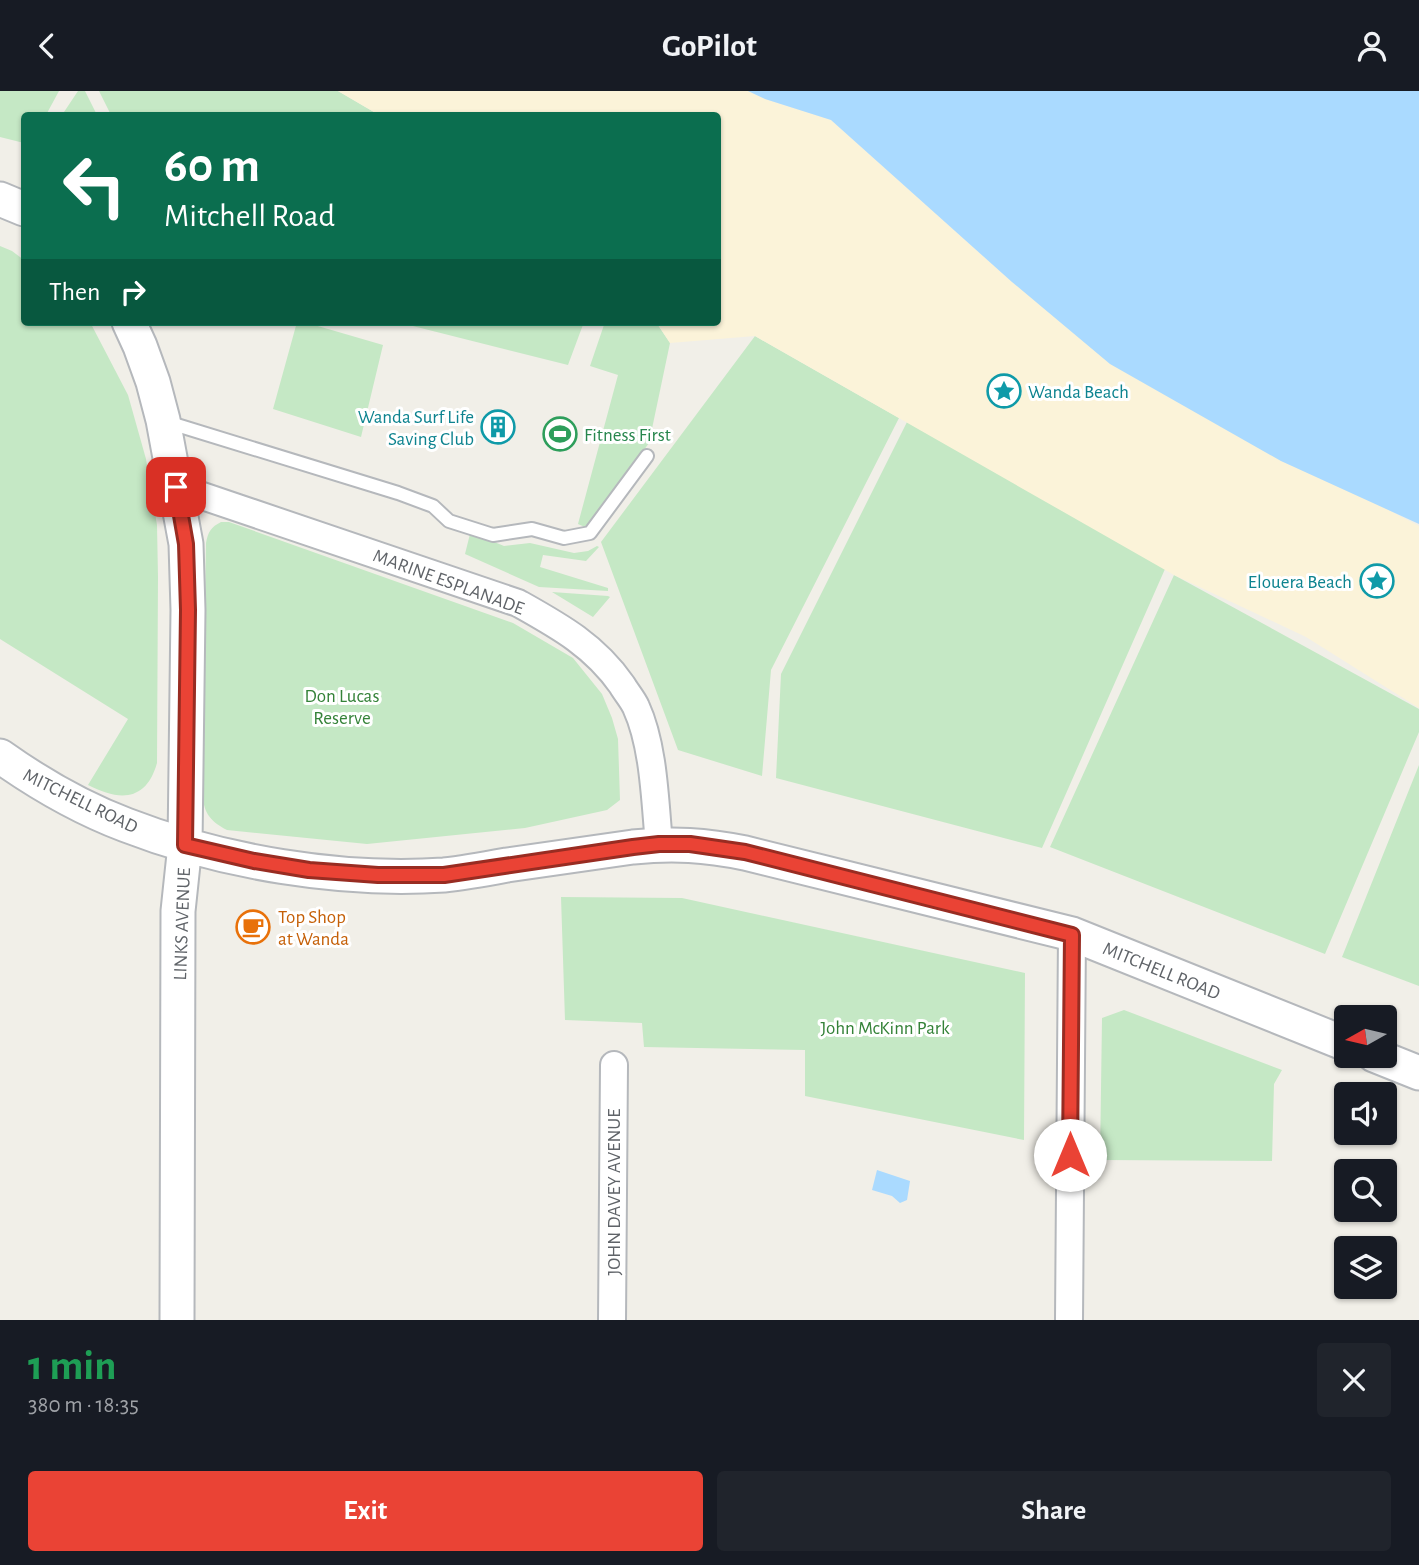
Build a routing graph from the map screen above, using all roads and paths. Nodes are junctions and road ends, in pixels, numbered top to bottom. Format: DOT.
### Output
graph roads {
  1 [pos="0,199"];
  2 [pos="21,208"];
  3 [pos="131,326"];
  4 [pos="163,420"];
  5 [pos="647,456"];
  6 [pos="176,487"];
  7 [pos="0,756"];
  8 [pos="659,844"];
  9 [pos="185,845"];
  10 [pos="1072,935"];
  11 [pos="1334,1039"];
  12 [pos="1397,1064"];
  13 [pos="614,1065"];
  14 [pos="1419,1073"];
  15 [pos="177,1320"];
  16 [pos="612,1320"];
  17 [pos="1069,1320"];
  1 -- 2 [label="street"];
  3 -- 4 [label="street, LINKS AVENUE"];
  4 -- 5 [label="lane"];
  4 -- 6 [label="street, LINKS AVENUE"];
  6 -- 8 [label="street, MARINE ESPLANADE"];
  6 -- 9 [label="street, LINKS AVENUE"];
  7 -- 9 [label="street, MITCHELL ROAD"];
  8 -- 9 [label="street, MITCHELL ROAD"];
  8 -- 10 [label="street, MITCHELL ROAD"];
  9 -- 15 [label="street, LINKS AVENUE"];
  10 -- 11 [label="street, MITCHELL ROAD"];
  10 -- 17 [label="street"];
  12 -- 14 [label="street"];
  13 -- 16 [label="street, JOHN DAVEY AVENUE"];
}
